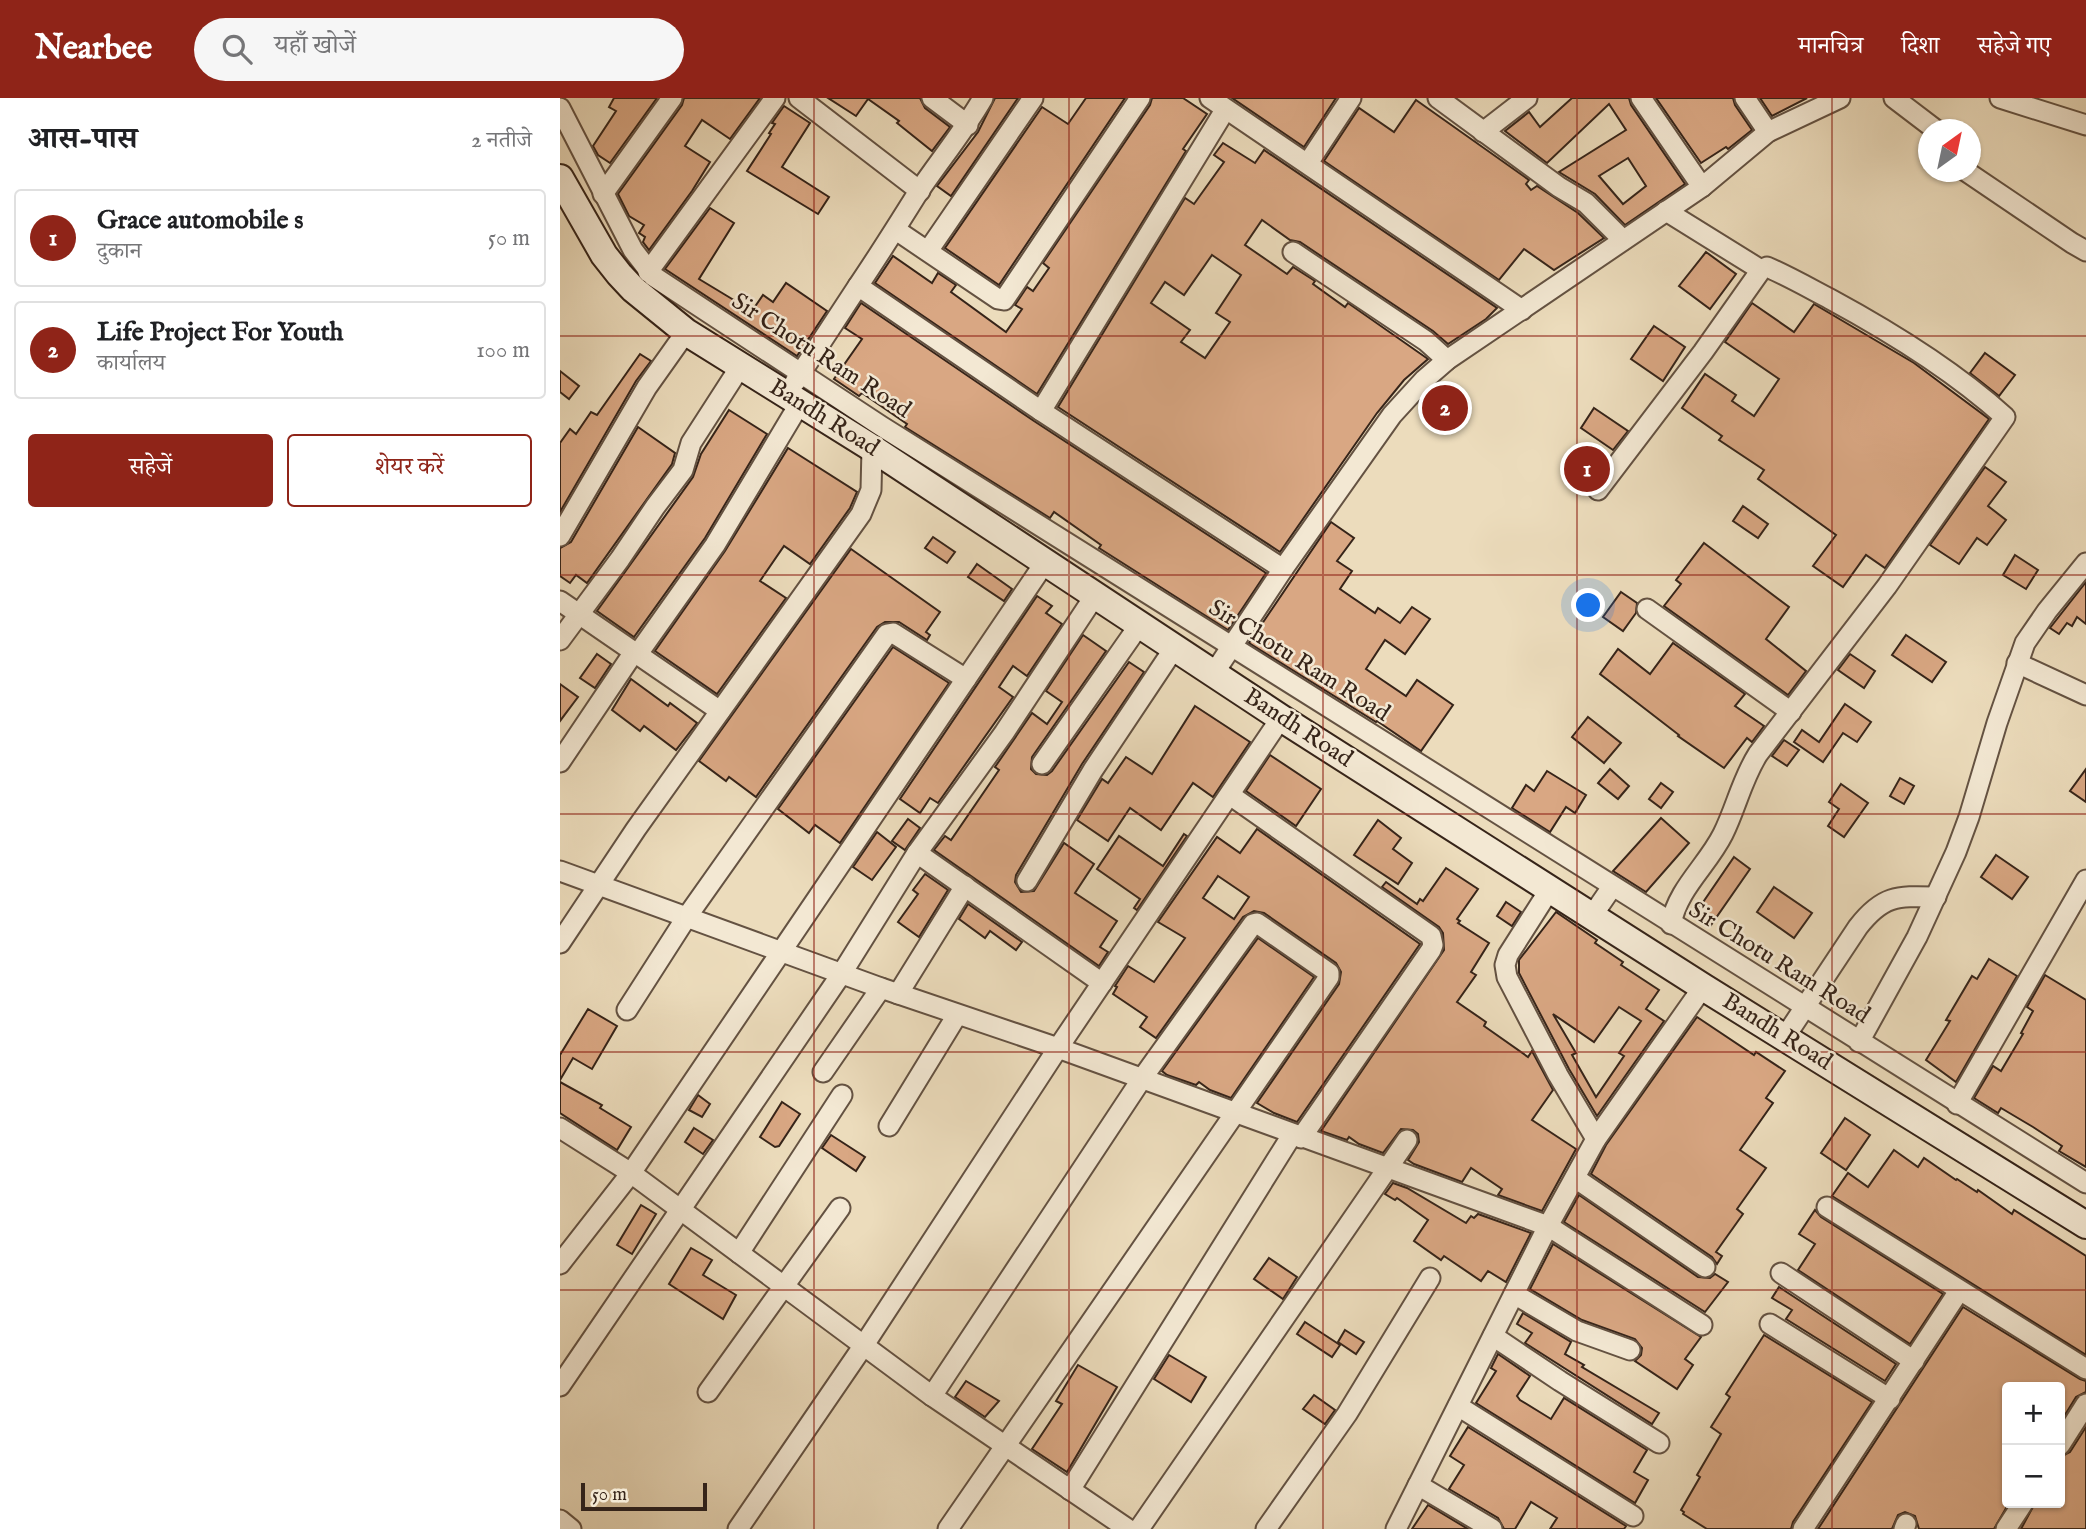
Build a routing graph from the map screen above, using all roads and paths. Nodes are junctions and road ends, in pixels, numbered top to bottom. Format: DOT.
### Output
graph roads {
  1 [pos="672,98"];
  2 [pos="775,98"];
  3 [pos="799,98"];
  4 [pos="932,98"];
  5 [pos="983,98"];
  6 [pos="1033,98"];
  7 [pos="1140,98"];
  8 [pos="1351,98"];
  9 [pos="1438,98"];
  10 [pos="1527,98"];
  11 [pos="1641,98"];
  12 [pos="1745,98"];
  13 [pos="1840,98"];
  14 [pos="1894,98"];
  15 [pos="2000,98"];
  16 [pos="1217,104"];
  17 [pos="565,106"];
  18 [pos="1922,119"];
  19 [pos="968,125"];
  20 [pos="2086,125"];
  21 [pos="1483,132"];
  22 [pos="1768,132"];
  23 [pos="1308,163"];
  24 [pos="560,178"];
  25 [pos="1981,182"];
  26 [pos="1702,187"];
  27 [pos="920,191"];
  28 [pos="603,194"];
  29 [pos="1665,211"];
  30 [pos="897,230"];
  31 [pos="1623,240"];
  32 [pos="928,251"];
  33 [pos="2086,251"];
  34 [pos="1293,252"];
  35 [pos="1761,270"];
  36 [pos="649,272"];
  37 [pos="858,286"];
  38 [pos="1522,310"];
  39 [pos="685,332"];
  40 [pos="1447,360"];
  41 [pos="740,367"];
  42 [pos="796,390"];
  43 [pos="1041,411"];
  44 [pos="872,448"];
  45 [pos="1598,490"];
  46 [pos="560,536"];
  47 [pos="1046,561"];
  48 [pos="2086,563"];
  49 [pos="1283,569"];
  50 [pos="1096,594"];
  51 [pos="560,601"];
  52 [pos="1647,609"];
  53 [pos="579,614"];
  54 [pos="1140,624"];
  55 [pos="560,640"];
  56 [pos="1231,646"];
  57 [pos="1175,647"];
  58 [pos="635,654"];
  59 [pos="2017,663"];
  60 [pos="1214,673"];
  61 [pos="966,680"];
  62 [pos="2086,695"];
  63 [pos="720,711"];
  64 [pos="1791,712"];
  65 [pos="1281,718"];
  66 [pos="560,762"];
  67 [pos="1042,764"];
  68 [pos="1230,795"];
  69 [pos="917,853"];
  70 [pos="560,871"];
  71 [pos="2086,880"];
  72 [pos="1027,881"];
  73 [pos="965,886"];
  74 [pos="598,887"];
  75 [pos="1612,887"];
  76 [pos="1550,890"];
  77 [pos="1936,897"];
  78 [pos="1592,916"];
  79 [pos="686,918"];
  80 [pos="1671,924"];
  81 [pos="560,943"];
  82 [pos="780,951"];
  83 [pos="842,974"];
  84 [pos="1102,983"];
  85 [pos="1703,987"];
  86 [pos="890,991"];
  87 [pos="1803,1007"];
  88 [pos="627,1010"];
  89 [pos="957,1015"];
  90 [pos="1785,1037"];
  91 [pos="1859,1042"];
  92 [pos="1058,1048"];
  93 [pos="822,1072"];
  94 [pos="1141,1080"];
  95 [pos="842,1095"];
  96 [pos="1957,1104"];
  97 [pos="1236,1113"];
  98 [pos="889,1126"];
  99 [pos="562,1133"];
  100 [pos="1296,1136"];
  101 [pos="1596,1139"];
  102 [pos="1407,1140"];
  103 [pos="1387,1169"];
  104 [pos="631,1173"];
  105 [pos="1575,1178"];
  106 [pos="2086,1184"];
  107 [pos="1827,1207"];
  108 [pos="840,1208"];
  109 [pos="679,1210"];
  110 [pos="2086,1225"];
  111 [pos="1548,1226"];
  112 [pos="739,1253"];
  113 [pos="561,1259"];
  114 [pos="1705,1267"];
  115 [pos="1781,1273"];
  116 [pos="1430,1278"];
  117 [pos="785,1286"];
  118 [pos="1959,1291"];
  119 [pos="1514,1294"];
  120 [pos="1770,1324"];
  121 [pos="1702,1325"];
  122 [pos="1493,1336"];
  123 [pos="864,1345"];
  124 [pos="1630,1350"];
  125 [pos="1914,1362"];
  126 [pos="2086,1370"];
  127 [pos="560,1386"];
  128 [pos="708,1392"];
  129 [pos="932,1396"];
  130 [pos="1890,1399"];
  131 [pos="2086,1404"];
  132 [pos="1458,1406"];
  133 [pos="2065,1437"];
  134 [pos="1659,1443"];
  135 [pos="1004,1445"];
  136 [pos="1418,1485"];
  137 [pos="1070,1490"];
  138 [pos="2020,1508"];
  139 [pos="1633,1516"];
  140 [pos="560,1520"];
  141 [pos="571,1529"];
  142 [pos="738,1529"];
  143 [pos="947,1529"];
  144 [pos="1128,1529"];
  145 [pos="1139,1529"];
  146 [pos="1266,1529"];
  147 [pos="1396,1529"];
  148 [pos="1492,1529"];
  149 [pos="1803,1529"];
  150 [pos="2006,1529"];
  1 -- 28 [label="street"];
  2 -- 36 [label="street"];
  3 -- 27 [label="street"];
  4 -- 19 [label="street"];
  5 -- 19 [label="street"];
  6 -- 32 [label="street"];
  7 -- 32 [label="street"];
  8 -- 23 [label="street"];
  9 -- 21 [label="street"];
  10 -- 21 [label="street"];
  11 -- 26 [label="street"];
  12 -- 22 [label="street"];
  13 -- 22 [label="street"];
  14 -- 18 [label="street"];
  15 -- 20 [label="street"];
  16 -- 23 [label="street"];
  16 -- 43 [label="street"];
  17 -- 28 [label="street, Sir Chotu Ram Road"];
  19 -- 27 [label="street"];
  21 -- 31 [label="street"];
  22 -- 26 [label="street"];
  23 -- 38 [label="street"];
  24 -- 39 [label="street, Bandh Road"];
  25 -- 33 [label="street"];
  26 -- 29 [label="street"];
  27 -- 30 [label="street"];
  28 -- 36 [label="street, Sir Chotu Ram Road"];
  29 -- 31 [label="street"];
  29 -- 35 [label="street"];
  30 -- 32 [label="street"];
  30 -- 37 [label="street"];
  31 -- 38 [label="street"];
  34 -- 40 [label="street"];
  35 -- 45 [label="street"];
  35 -- 64 [label="street"];
  36 -- 42 [label="street, Sir Chotu Ram Road"];
  37 -- 42 [label="street"];
  37 -- 43 [label="street"];
  38 -- 40 [label="street"];
  39 -- 41 [label="street, Bandh Road"];
  39 -- 46 [label="street"];
  40 -- 49 [label="street"];
  41 -- 42 [label="street, Bandh Road"];
  41 -- 53 [label="street"];
  42 -- 44 [label="street, Bandh Road"];
  42 -- 56 [label="street, Sir Chotu Ram Road"];
  42 -- 58 [label="street"];
  43 -- 49 [label="street"];
  44 -- 47 [label="street, Bandh Road"];
  44 -- 63 [label="street"];
  47 -- 50 [label="street, Bandh Road"];
  47 -- 61 [label="street"];
  48 -- 59 [label="street"];
  49 -- 56 [label="street"];
  50 -- 54 [label="street, Bandh Road"];
  50 -- 69 [label="street"];
  51 -- 53 [label="street"];
  52 -- 64 [label="street"];
  53 -- 55 [label="street"];
  53 -- 58 [label="street"];
  54 -- 57 [label="street, Bandh Road"];
  54 -- 67 [label="street"];
  56 -- 60 [label="street"];
  56 -- 75 [label="street, Sir Chotu Ram Road"];
  57 -- 60 [label="street, Bandh Road"];
  57 -- 72 [label="street"];
  58 -- 63 [label="street"];
  58 -- 66 [label="street"];
  59 -- 62 [label="street"];
  59 -- 77 [label="street"];
  60 -- 65 [label="street, Bandh Road"];
  61 -- 79 [label="street"];
  61 -- 82 [label="street"];
  63 -- 74 [label="street"];
  64 -- 80 [label="street"];
  65 -- 68 [label="street"];
  65 -- 76 [label="street, Bandh Road"];
  68 -- 84 [label="street"];
  68 -- 100 [label="street"];
  69 -- 73 [label="street"];
  69 -- 83 [label="street"];
  70 -- 74 [label="street"];
  71 -- 96 [label="street"];
  73 -- 84 [label="street"];
  73 -- 86 [label="street"];
  74 -- 79 [label="street"];
  74 -- 81 [label="street"];
  75 -- 78 [label="street"];
  75 -- 80 [label="street, Sir Chotu Ram Road"];
  76 -- 78 [label="street, Bandh Road"];
  76 -- 101 [label="street"];
  77 -- 87 [label="street"];
  77 -- 91 [label="street"];
  78 -- 85 [label="street, Bandh Road"];
  79 -- 82 [label="street"];
  79 -- 88 [label="street"];
  80 -- 87 [label="street, Sir Chotu Ram Road"];
  82 -- 83 [label="street"];
  82 -- 104 [label="street"];
  83 -- 86 [label="street"];
  83 -- 109 [label="street"];
  84 -- 92 [label="street"];
  85 -- 90 [label="street, Bandh Road"];
  85 -- 101 [label="street"];
  86 -- 89 [label="street"];
  86 -- 93 [label="street"];
  87 -- 90 [label="street"];
  87 -- 91 [label="street, Sir Chotu Ram Road"];
  89 -- 92 [label="street"];
  89 -- 98 [label="street"];
  90 -- 110 [label="street, Bandh Road"];
  91 -- 96 [label="street, Sir Chotu Ram Road"];
  92 -- 94 [label="street"];
  92 -- 123 [label="street"];
  94 -- 97 [label="street"];
  94 -- 97 [label="street"];
  94 -- 129 [label="street"];
  95 -- 112 [label="street"];
  96 -- 106 [label="street, Sir Chotu Ram Road"];
  97 -- 100 [label="street"];
  97 -- 135 [label="street"];
  99 -- 104 [label="street"];
  100 -- 103 [label="street"];
  100 -- 137 [label="street"];
  101 -- 105 [label="street"];
  102 -- 103 [label="street"];
  103 -- 111 [label="street"];
  103 -- 145 [label="street"];
  104 -- 109 [label="street"];
  104 -- 113 [label="street"];
  105 -- 111 [label="street"];
  105 -- 114 [label="street"];
  107 -- 118 [label="street"];
  108 -- 117 [label="street"];
  109 -- 112 [label="street"];
  109 -- 127 [label="street"];
  111 -- 119 [label="street"];
  111 -- 121 [label="street"];
  112 -- 117 [label="street"];
  115 -- 125 [label="street"];
  116 -- 146 [label="street"];
  117 -- 123 [label="street"];
  117 -- 128 [label="street"];
  118 -- 125 [label="street"];
  118 -- 126 [label="street"];
  119 -- 122 [label="street"];
  119 -- 124 [label="street"];
  120 -- 130 [label="street"];
  122 -- 132 [label="street"];
  122 -- 134 [label="street"];
  123 -- 129 [label="street"];
  123 -- 142 [label="street"];
  125 -- 130 [label="street"];
  129 -- 135 [label="street"];
  130 -- 149 [label="street"];
  131 -- 133 [label="street"];
  132 -- 136 [label="street"];
  132 -- 139 [label="street"];
  135 -- 137 [label="street"];
  135 -- 143 [label="street"];
  136 -- 147 [label="street"];
  136 -- 148 [label="street"];
  137 -- 144 [label="street"];
  138 -- 150 [label="street"];
  140 -- 141 [label="street"];
}
